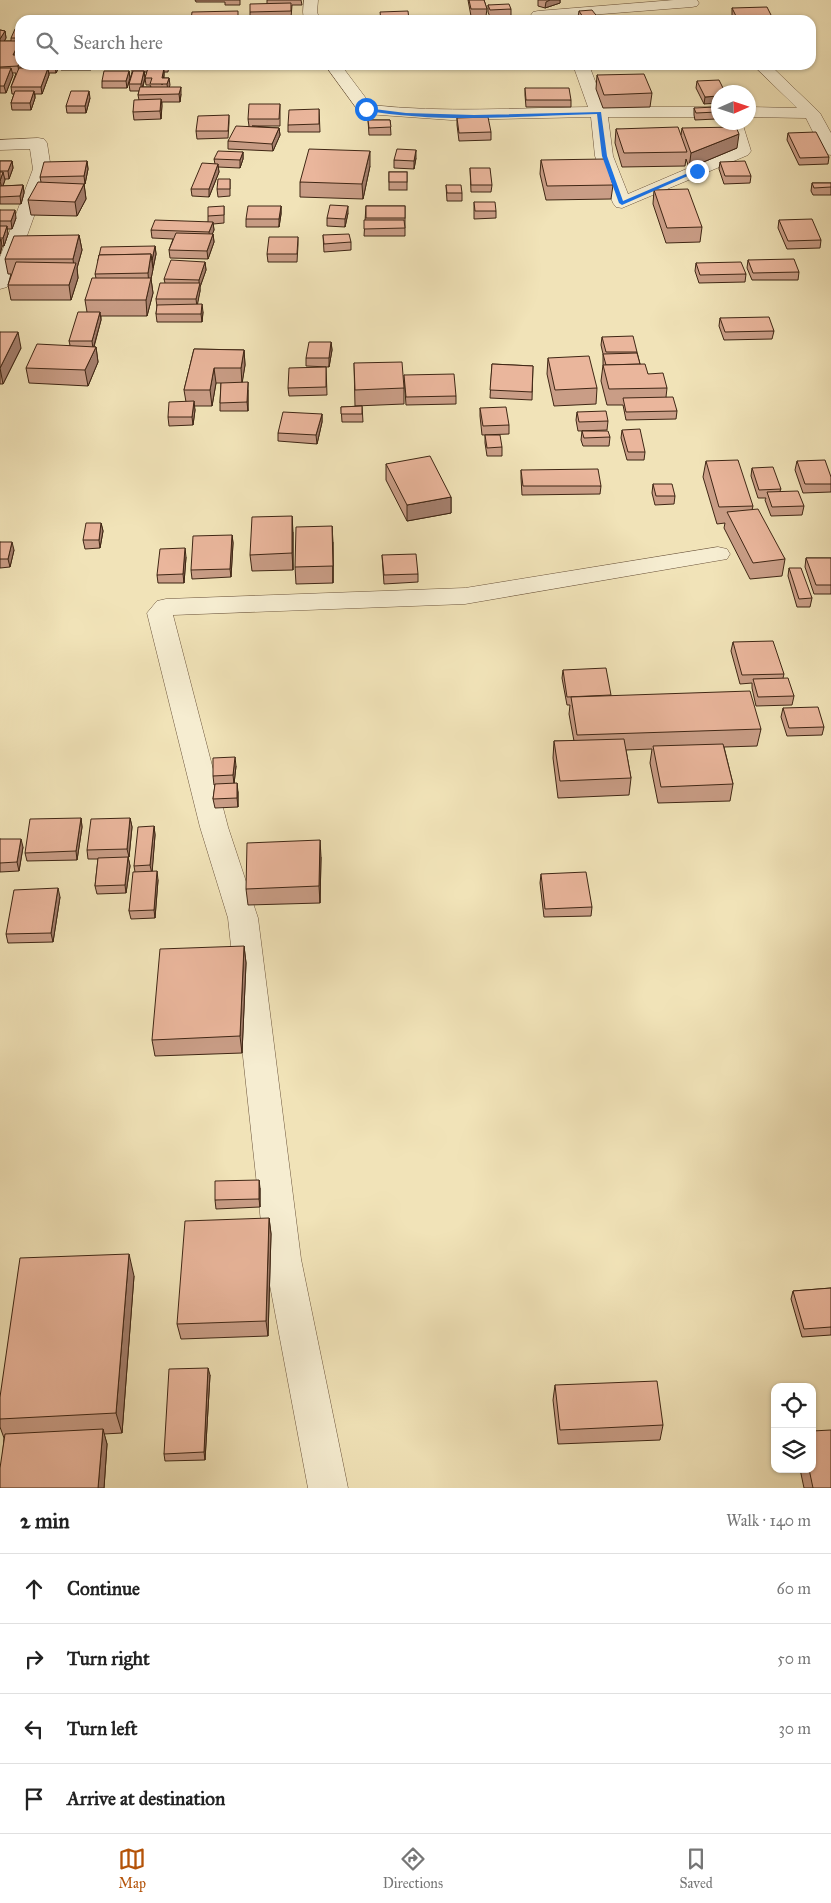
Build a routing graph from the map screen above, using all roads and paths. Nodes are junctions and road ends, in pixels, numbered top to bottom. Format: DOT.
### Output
graph roads {
  1 [pos="311,0"];
  2 [pos="691,2"];
  3 [pos="311,15"];
  4 [pos="538,15"];
  5 [pos="700,15"];
  6 [pos="337,70"];
  7 [pos="583,70"];
  8 [pos="766,70"];
  9 [pos="711,112"];
  10 [pos="756,112"];
  11 [pos="599,113"];
  12 [pos="812,113"];
  13 [pos="736,130"];
  14 [pos="0,145"];
  15 [pos="831,150"];
  16 [pos="0,283"];
  17 [pos="718,554"];
  18 [pos="328,1488"];
  1 -- 3 [label="street"];
  2 -- 4 [label="street"];
  2 -- 5 [label="street"];
  6 -- 11 [label="street"];
  7 -- 11 [label="street"];
  8 -- 12 [label="street"];
  9 -- 11 [label="street"];
  10 -- 12 [label="street"];
  11 -- 13 [label="street"];
  12 -- 15 [label="street"];
  14 -- 16 [label="street"];
  17 -- 18 [label="street"];
}
